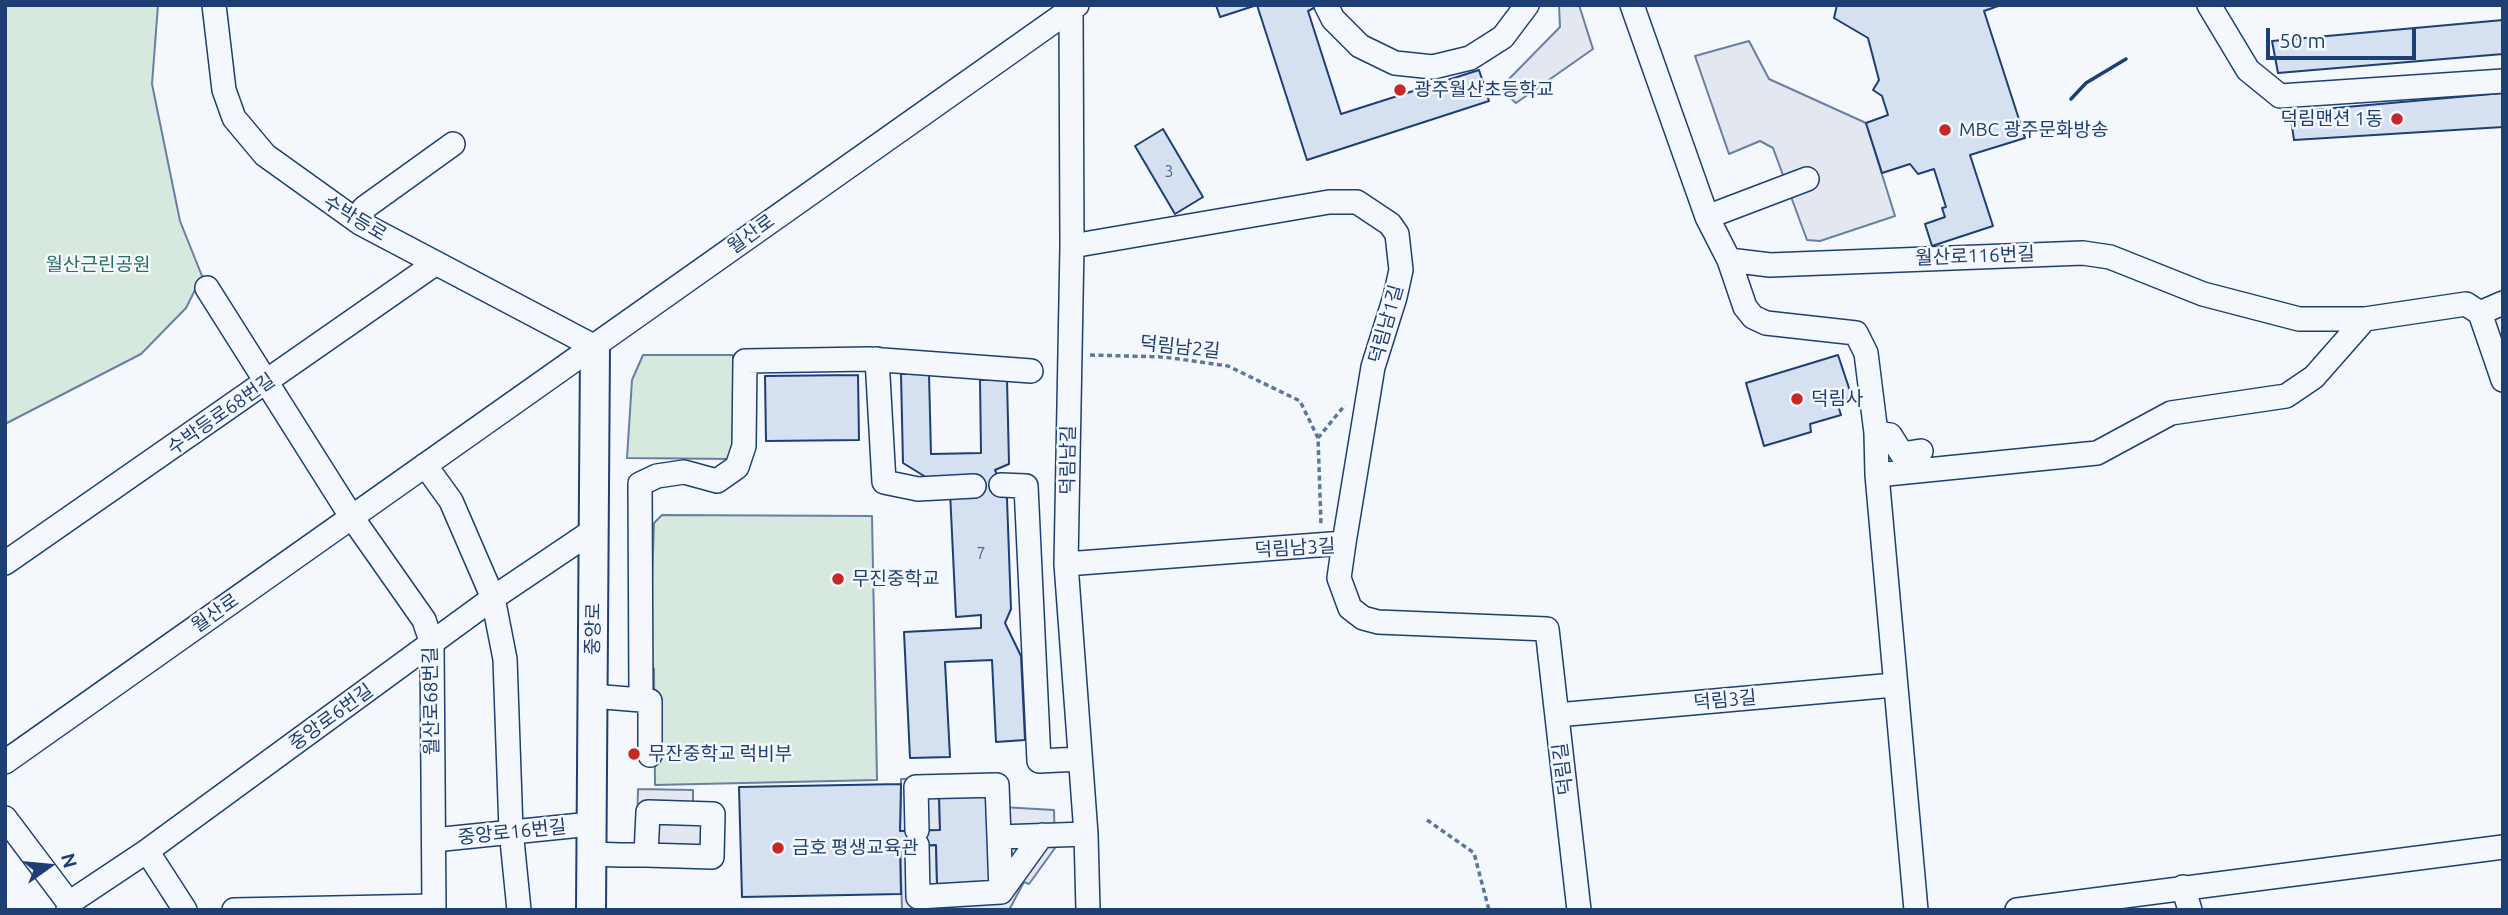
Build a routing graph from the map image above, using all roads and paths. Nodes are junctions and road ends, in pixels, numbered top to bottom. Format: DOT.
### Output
graph roads {
  1 [pos="214,5"];
  2 [pos="1326,5"];
  3 [pos="1527,5"];
  4 [pos="1632,5"];
  5 [pos="2209,5"];
  6 [pos="1072,7"];
  7 [pos="2503,81"];
  8 [pos="453,144"];
  9 [pos="1807,179"];
  10 [pos="1707,217"];
  11 [pos="360,223"];
  12 [pos="1072,246"];
  13 [pos="1729,260"];
  14 [pos="436,264"];
  15 [pos="207,288"];
  16 [pos="2503,303"];
  17 [pos="2480,313"];
  18 [pos="2365,319"];
  19 [pos="596,347"];
  20 [pos="1070,354"];
  21 [pos="877,359"];
  22 [pos="1031,371"];
  23 [pos="2503,380"];
  24 [pos="266,383"];
  25 [pos="1876,433"];
  26 [pos="1921,451"];
  27 [pos="425,466"];
  28 [pos="1877,475"];
  29 [pos="1001,485"];
  30 [pos="974,486"];
  31 [pos="351,516"];
  32 [pos="594,530"];
  33 [pos="1332,544"];
  34 [pos="5,563"];
  35 [pos="1066,564"];
  36 [pos="493,598"];
  37 [pos="1547,629"];
  38 [pos="432,644"];
  39 [pos="1894,685"];
  40 [pos="593,696"];
  41 [pos="641,700"];
  42 [pos="1557,715"];
  43 [pos="650,755"];
  44 [pos="1080,759"];
  45 [pos="5,762"];
  46 [pos="5,818"];
  47 [pos="1427,820"];
  48 [pos="591,824"];
  49 [pos="511,830"];
  50 [pos="1086,834"];
  51 [pos="1042,835"];
  52 [pos="999,837"];
  53 [pos="434,840"];
  54 [pos="2503,847"];
  55 [pos="147,851"];
  56 [pos="591,854"];
  57 [pos="646,855"];
  58 [pos="2183,887"];
  59 [pos="1001,892"];
  60 [pos="68,906"];
  61 [pos="2053,907"];
  62 [pos="433,908"];
  63 [pos="185,910"];
  64 [pos="234,910"];
  65 [pos="519,910"];
  66 [pos="591,910"];
  67 [pos="1088,910"];
  68 [pos="1489,910"];
  69 [pos="1579,910"];
  70 [pos="1916,910"];
  71 [pos="2017,910"];
  72 [pos="2190,910"];
  1 -- 11 [label="street, 수박등로"];
  2 -- 3 [label="street"];
  4 -- 10 [label="street"];
  5 -- 7 [label="street"];
  6 -- 12 [label="street, 덕림남길"];
  6 -- 19 [label="street, 월산로"];
  8 -- 11 [label="street"];
  9 -- 10 [label="street"];
  10 -- 13 [label="street"];
  11 -- 14 [label="street, 수박등로"];
  12 -- 20 [label="street, 덕림남길"];
  12 -- 33 [label="street, 덕림남1길"];
  13 -- 18 [label="street, 월산로116번길"];
  13 -- 25 [label="street"];
  14 -- 19 [label="street, 수박등로"];
  14 -- 24 [label="street, 수박등로68번길"];
  15 -- 24 [label="street, 월산로68번길"];
  16 -- 17 [label="street"];
  17 -- 18 [label="street, 월산로116번길"];
  17 -- 23 [label="street"];
  18 -- 28 [label="street"];
  19 -- 27 [label="street, 월산로"];
  19 -- 32 [label="main road, 중앙로"];
  20 -- 33 [label="path, 덕림남2길"];
  20 -- 35 [label="street, 덕림남길"];
  21 -- 22 [label="street"];
  21 -- 30 [label="street"];
  21 -- 41 [label="street"];
  24 -- 31 [label="street, 월산로68번길"];
  24 -- 34 [label="street, 수박등로68번길"];
  25 -- 26 [label="street"];
  25 -- 28 [label="street"];
  27 -- 31 [label="street, 월산로"];
  27 -- 36 [label="street"];
  28 -- 39 [label="street"];
  29 -- 44 [label="street"];
  31 -- 38 [label="street, 월산로68번길"];
  31 -- 45 [label="street, 월산로"];
  32 -- 36 [label="street, 중앙로6번길"];
  32 -- 40 [label="main road, 중앙로"];
  33 -- 35 [label="street, 덕림남3길"];
  33 -- 37 [label="street, 덕림남3길"];
  35 -- 44 [label="street, 덕림남길"];
  36 -- 38 [label="street, 중앙로6번길"];
  36 -- 49 [label="street"];
  37 -- 42 [label="street, 덕림길"];
  38 -- 53 [label="street, 월산로68번길"];
  38 -- 55 [label="street, 중앙로6번길"];
  39 -- 42 [label="street, 덕림3길"];
  39 -- 70 [label="street"];
  40 -- 41 [label="street"];
  40 -- 48 [label="main road, 중앙로"];
  41 -- 43 [label="street"];
  42 -- 69 [label="street, 덕림길"];
  44 -- 50 [label="street, 덕림남길"];
  46 -- 60 [label="street"];
  47 -- 68 [label="path"];
  48 -- 49 [label="street, 중앙로16번길"];
  48 -- 56 [label="main road, 중앙로"];
  49 -- 53 [label="street, 중앙로16번길"];
  49 -- 65 [label="street"];
  50 -- 51 [label="street"];
  50 -- 67 [label="street, 덕림남길"];
  51 -- 52 [label="street"];
  51 -- 59 [label="street"];
  52 -- 59 [label="street"];
  52 -- 59 [label="street"];
  53 -- 62 [label="street, 월산로68번길"];
  54 -- 58 [label="street"];
  55 -- 60 [label="street, 중앙로6번길"];
  55 -- 63 [label="street"];
  56 -- 57 [label="street"];
  56 -- 66 [label="main road, 중앙로"];
  58 -- 61 [label="street"];
  58 -- 72 [label="street"];
  61 -- 71 [label="street"];
  62 -- 64 [label="street"];
}
